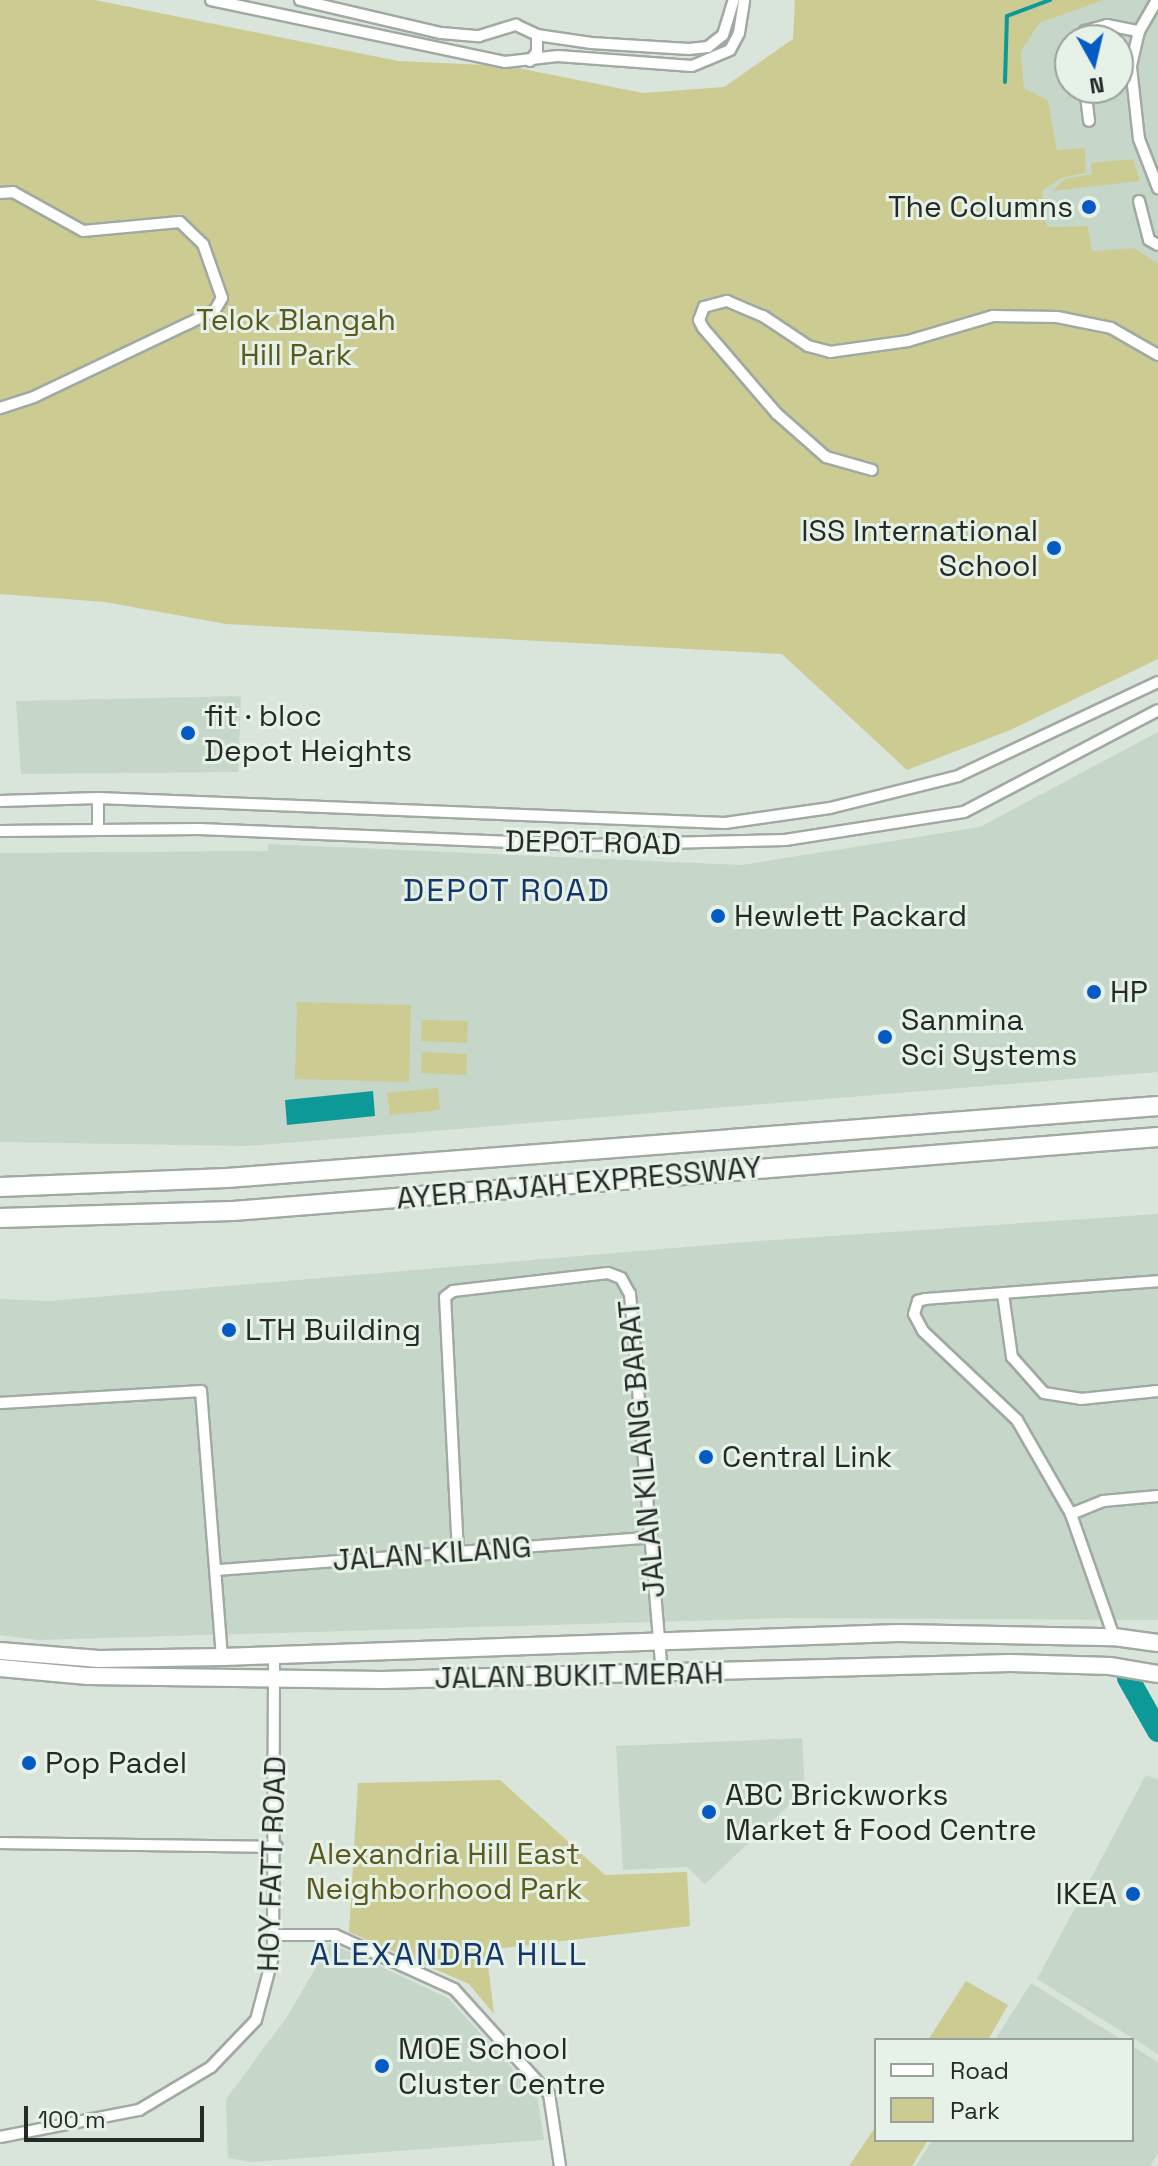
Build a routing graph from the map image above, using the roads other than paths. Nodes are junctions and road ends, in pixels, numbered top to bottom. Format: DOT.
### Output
graph roads {
  1 [pos="211,0"];
  2 [pos="300,0"];
  3 [pos="734,0"];
  4 [pos="744,0"];
  5 [pos="1157,0"];
  6 [pos="1134,30"];
  7 [pos="1139,31"];
  8 [pos="537,35"];
  9 [pos="530,61"];
  10 [pos="1087,104"];
  11 [pos="1089,121"];
  12 [pos="1158,188"];
  13 [pos="0,193"];
  14 [pos="1139,201"];
  15 [pos="1158,245"];
  16 [pos="1158,355"];
  17 [pos="0,408"];
  18 [pos="872,470"];
  19 [pos="1158,682"];
  20 [pos="1158,710"];
  21 [pos="98,798"];
  22 [pos="0,801"];
  23 [pos="98,829"];
  24 [pos="0,831"];
  25 [pos="1158,1106"];
  26 [pos="1158,1137"];
  27 [pos="0,1187"];
  28 [pos="0,1218"];
  29 [pos="1158,1281"];
  30 [pos="1003,1294"];
  31 [pos="1158,1391"];
  32 [pos="0,1403"];
  33 [pos="1158,1496"];
  34 [pos="1071,1514"];
  35 [pos="647,1538"];
  36 [pos="458,1553"];
  37 [pos="218,1570"];
  38 [pos="971,1634"];
  39 [pos="1114,1637"];
  40 [pos="660,1642"];
  41 [pos="1158,1643"];
  42 [pos="501,1647"];
  43 [pos="0,1651"];
  44 [pos="274,1655"];
  45 [pos="222,1657"];
  46 [pos="971,1664"];
  47 [pos="0,1668"];
  48 [pos="1158,1674"];
  49 [pos="662,1675"];
  50 [pos="537,1677"];
  51 [pos="274,1679"];
  52 [pos="0,1843"];
  53 [pos="277,1847"];
  54 [pos="274,1935"];
  55 [pos="0,2137"];
  56 [pos="560,2166"];
  1 -- 9 [label="street"];
  2 -- 8 [label="street"];
  3 -- 8 [label="street"];
  4 -- 9 [label="street"];
  5 -- 7 [label="street"];
  6 -- 7 [label="street"];
  7 -- 12 [label="street"];
  8 -- 9 [label="street"];
  10 -- 11 [label="street"];
  13 -- 17 [label="street"];
  14 -- 15 [label="street"];
  16 -- 18 [label="street"];
  19 -- 21 [label="street, DEPOT ROAD"];
  20 -- 23 [label="street, DEPOT ROAD"];
  21 -- 22 [label="street, DEPOT ROAD"];
  21 -- 23 [label="street"];
  23 -- 24 [label="street, DEPOT ROAD"];
  25 -- 27 [label="highway, AYER RAJAH EXPRESSWAY"];
  26 -- 28 [label="highway, AYER RAJAH EXPRESSWAY"];
  29 -- 30 [label="street"];
  30 -- 31 [label="street"];
  30 -- 34 [label="street"];
  32 -- 37 [label="street"];
  33 -- 34 [label="street"];
  34 -- 39 [label="street"];
  35 -- 36 [label="street, JALAN KILANG"];
  35 -- 36 [label="street, JALAN KILANG BARAT"];
  35 -- 40 [label="street, JALAN KILANG BARAT"];
  36 -- 37 [label="street, JALAN KILANG"];
  37 -- 45 [label="street"];
  38 -- 39 [label="main road, JALAN BUKIT MERAH"];
  38 -- 40 [label="main road, JALAN BUKIT MERAH"];
  38 -- 46 [label="main road"];
  39 -- 41 [label="main road, JALAN BUKIT MERAH"];
  40 -- 42 [label="main road, JALAN BUKIT MERAH"];
  40 -- 49 [label="street, JALAN KILANG BARAT"];
  42 -- 44 [label="main road, JALAN BUKIT MERAH"];
  42 -- 50 [label="main road"];
  43 -- 45 [label="main road, JALAN BUKIT MERAH"];
  44 -- 45 [label="main road, JALAN BUKIT MERAH"];
  44 -- 51 [label="street, HOY FATT ROAD"];
  46 -- 48 [label="main road, JALAN BUKIT MERAH"];
  46 -- 49 [label="main road, JALAN BUKIT MERAH"];
  47 -- 51 [label="main road, JALAN BUKIT MERAH"];
  49 -- 50 [label="main road, JALAN BUKIT MERAH"];
  50 -- 51 [label="main road, JALAN BUKIT MERAH"];
  51 -- 53 [label="street, HOY FATT ROAD"];
  52 -- 53 [label="street"];
  53 -- 54 [label="street, HOY FATT ROAD"];
  54 -- 55 [label="street, HOY FATT ROAD"];
  54 -- 56 [label="street"];
}
